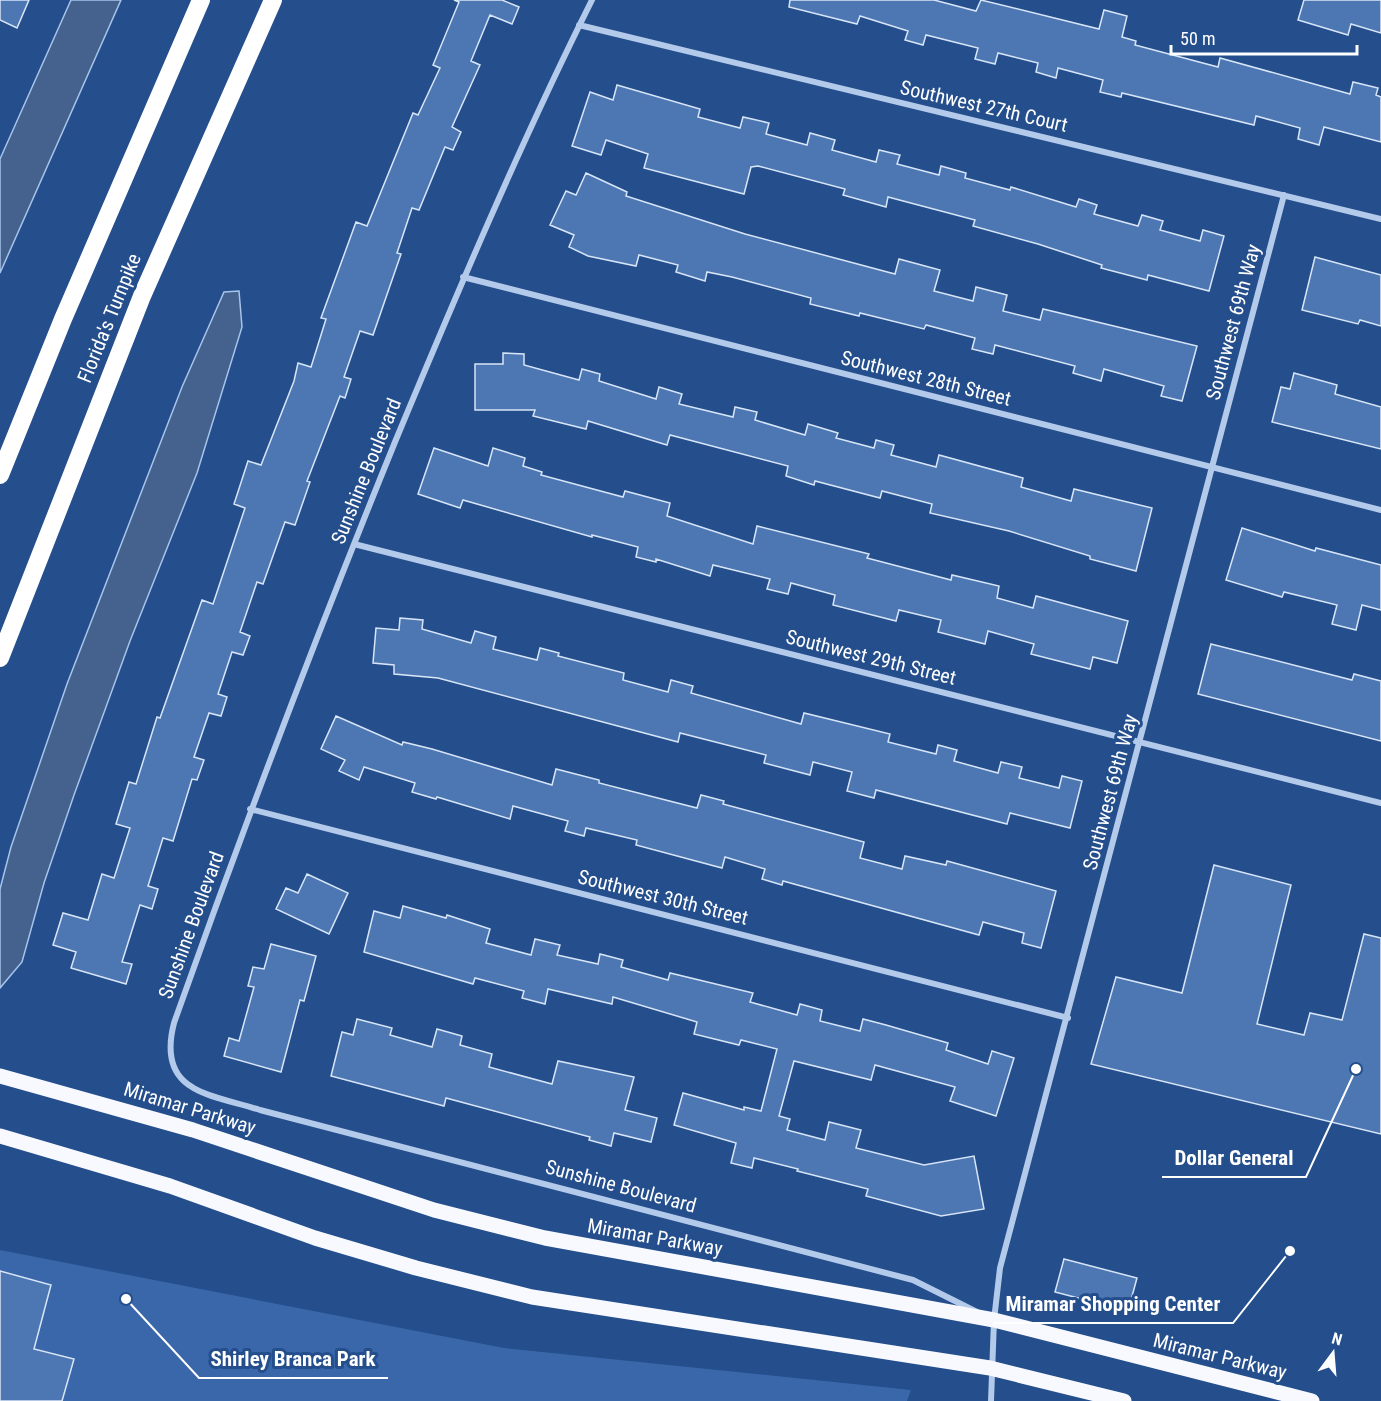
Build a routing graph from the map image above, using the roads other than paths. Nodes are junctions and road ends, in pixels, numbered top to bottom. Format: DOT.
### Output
graph roads {
  1 [pos="201,0"];
  2 [pos="273,0"];
  3 [pos="592,0"];
  4 [pos="579,26"];
  5 [pos="1284,195"];
  6 [pos="1381,219"];
  7 [pos="463,277"];
  8 [pos="1211,468"];
  9 [pos="0,475"];
  10 [pos="1381,510"];
  11 [pos="354,544"];
  12 [pos="0,658"];
  13 [pos="1141,742"];
  14 [pos="1381,803"];
  15 [pos="250,809"];
  16 [pos="1068,1018"];
  17 [pos="4,1077"];
  18 [pos="0,1136"];
  19 [pos="994,1320"];
  20 [pos="990,1368"];
  21 [pos="991,1401"];
  22 [pos="1124,1401"];
  23 [pos="1312,1401"];
  1 -- 9 [label="highway"];
  2 -- 12 [label="highway, Florida's Turnpike"];
  3 -- 4 [label="street, Sunshine Boulevard"];
  4 -- 5 [label="street, Southwest 27th Court"];
  4 -- 7 [label="street, Sunshine Boulevard"];
  5 -- 6 [label="street, Southwest 27th Court"];
  5 -- 8 [label="street, Southwest 69th Way"];
  7 -- 8 [label="street, Southwest 28th Street"];
  7 -- 11 [label="street, Sunshine Boulevard"];
  8 -- 10 [label="street, Southwest 28th Street"];
  8 -- 13 [label="street, Southwest 69th Way"];
  11 -- 13 [label="street, Southwest 29th Street"];
  11 -- 15 [label="street, Sunshine Boulevard"];
  13 -- 14 [label="street, Southwest 29th Street"];
  13 -- 16 [label="street, Southwest 69th Way"];
  15 -- 16 [label="street, Southwest 30th Street"];
  15 -- 19 [label="street, Sunshine Boulevard"];
  16 -- 19 [label="street, Southwest 69th Way"];
  17 -- 19 [label="main road, Miramar Parkway"];
  18 -- 20 [label="main road"];
  19 -- 20 [label="street, Southwest 69th Way"];
  19 -- 23 [label="main road, Miramar Parkway"];
  20 -- 21 [label="street, Southwest 69th Way"];
  20 -- 22 [label="main road"];
}
